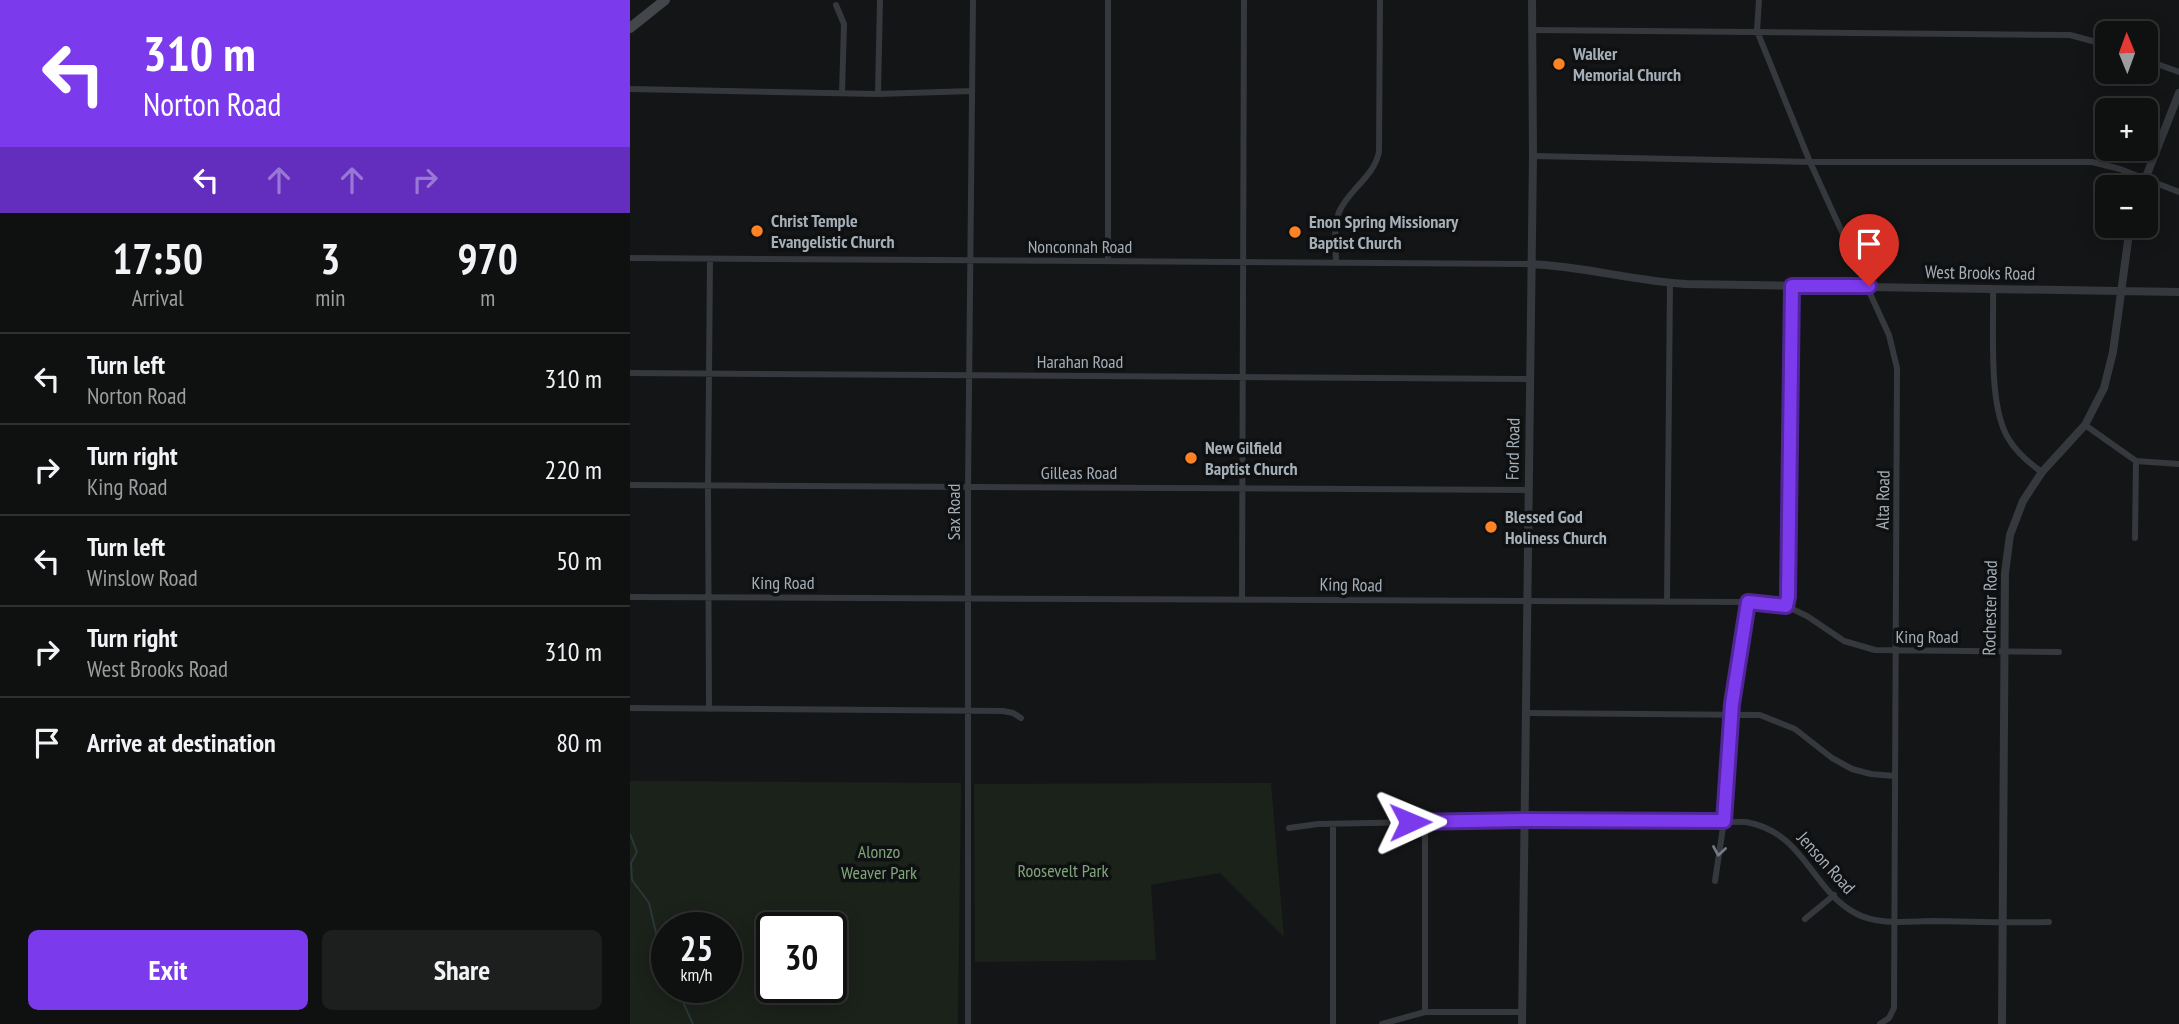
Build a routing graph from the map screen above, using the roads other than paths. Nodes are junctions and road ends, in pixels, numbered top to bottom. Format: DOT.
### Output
graph roads {
  1 [pos="665,0"];
  2 [pos="880,0"];
  3 [pos="973,0"];
  4 [pos="1108,0"];
  5 [pos="1244,0"];
  6 [pos="1380,0"];
  7 [pos="1532,0"];
  8 [pos="1759,0"];
  9 [pos="835,5"];
  10 [pos="630,28"];
  11 [pos="1533,30"];
  12 [pos="1757,31"];
  13 [pos="2095,42"];
  14 [pos="2158,64"];
  15 [pos="2179,72"];
  16 [pos="630,89"];
  17 [pos="972,91"];
  18 [pos="842,93"];
  19 [pos="2179,93"];
  20 [pos="878,94"];
  21 [pos="1533,156"];
  22 [pos="1810,162"];
  23 [pos="2130,175"];
  24 [pos="2147,175"];
  25 [pos="2158,187"];
  26 [pos="2179,192"];
  27 [pos="2129,238"];
  28 [pos="630,258"];
  29 [pos="710,260"];
  30 [pos="970,261"];
  31 [pos="1108,261"];
  32 [pos="1244,262"];
  33 [pos="1336,262"];
  34 [pos="1530,264"];
  35 [pos="1670,283"];
  36 [pos="1792,286"];
  37 [pos="1869,286"];
  38 [pos="1993,289"];
  39 [pos="2122,291"];
  40 [pos="2179,292"];
  41 [pos="630,373"];
  42 [pos="709,374"];
  43 [pos="969,376"];
  44 [pos="1243,376"];
  45 [pos="1530,379"];
  46 [pos="2085,425"];
  47 [pos="2136,461"];
  48 [pos="2179,464"];
  49 [pos="2042,472"];
  50 [pos="630,485"];
  51 [pos="708,487"];
  52 [pos="968,487"];
  53 [pos="1243,489"];
  54 [pos="1529,490"];
  55 [pos="2135,538"];
  56 [pos="630,597"];
  57 [pos="709,597"];
  58 [pos="968,598"];
  59 [pos="1242,598"];
  60 [pos="1527,601"];
  61 [pos="1667,602"];
  62 [pos="1748,602"];
  63 [pos="1786,606"];
  64 [pos="1896,651"];
  65 [pos="2005,652"];
  66 [pos="2059,652"];
  67 [pos="630,708"];
  68 [pos="709,709"];
  69 [pos="969,710"];
  70 [pos="1526,713"];
  71 [pos="1731,714"];
  72 [pos="1021,718"];
  73 [pos="1894,776"];
  74 [pos="1524,820"];
  75 [pos="1724,821"];
  76 [pos="1425,822"];
  77 [pos="1333,824"];
  78 [pos="1289,828"];
  79 [pos="1715,881"];
  80 [pos="1834,895"];
  81 [pos="1805,919"];
  82 [pos="1893,921"];
  83 [pos="2003,922"];
  84 [pos="2049,922"];
  85 [pos="1425,1012"];
  86 [pos="1522,1012"];
  87 [pos="968,1024"];
  88 [pos="1333,1024"];
  89 [pos="1382,1024"];
  90 [pos="1522,1024"];
  91 [pos="1880,1024"];
  92 [pos="2002,1024"];
  1 -- 10 [label="main road"];
  2 -- 20 [label="street"];
  3 -- 17 [label="street, Sax Road"];
  4 -- 31 [label="street"];
  5 -- 32 [label="street"];
  6 -- 33 [label="street"];
  7 -- 11 [label="street, Ford Road"];
  8 -- 12 [label="street, Alta Road"];
  9 -- 18 [label="street"];
  11 -- 12 [label="street"];
  11 -- 21 [label="street, Ford Road"];
  12 -- 13 [label="street"];
  12 -- 22 [label="street, Alta Road"];
  14 -- 15 [label="street"];
  16 -- 18 [label="street"];
  17 -- 20 [label="street"];
  17 -- 30 [label="street, Sax Road"];
  18 -- 20 [label="street"];
  19 -- 24 [label="street"];
  21 -- 22 [label="street"];
  21 -- 34 [label="street, Ford Road"];
  22 -- 23 [label="street"];
  22 -- 37 [label="street, Alta Road"];
  25 -- 26 [label="street"];
  27 -- 39 [label="street, Rochester Road"];
  28 -- 29 [label="street, Nonconnah Road"];
  29 -- 30 [label="street, Nonconnah Road"];
  29 -- 42 [label="street"];
  30 -- 31 [label="street, Nonconnah Road"];
  30 -- 43 [label="street, Sax Road"];
  31 -- 32 [label="street, Nonconnah Road"];
  32 -- 33 [label="street, Nonconnah Road"];
  32 -- 44 [label="street"];
  33 -- 34 [label="street, Nonconnah Road"];
  34 -- 35 [label="street, West Brooks Road"];
  34 -- 45 [label="street, Ford Road"];
  35 -- 36 [label="street, West Brooks Road"];
  35 -- 61 [label="street"];
  36 -- 37 [label="street, West Brooks Road"];
  36 -- 63 [label="street"];
  37 -- 38 [label="street, West Brooks Road"];
  37 -- 64 [label="street, Alta Road"];
  38 -- 39 [label="street, West Brooks Road"];
  38 -- 49 [label="street"];
  39 -- 40 [label="street, West Brooks Road"];
  39 -- 46 [label="street, Rochester Road"];
  41 -- 42 [label="street, Harahan Road"];
  42 -- 43 [label="street, Harahan Road"];
  42 -- 51 [label="street"];
  43 -- 44 [label="street, Harahan Road"];
  43 -- 52 [label="street, Sax Road"];
  44 -- 45 [label="street, Harahan Road"];
  44 -- 53 [label="street"];
  45 -- 54 [label="street, Ford Road"];
  46 -- 47 [label="street"];
  46 -- 49 [label="street, Rochester Road"];
  47 -- 48 [label="street"];
  47 -- 55 [label="street"];
  49 -- 65 [label="street, Rochester Road"];
  50 -- 51 [label="street, Gilleas Road"];
  51 -- 52 [label="street, Gilleas Road"];
  51 -- 57 [label="street"];
  52 -- 53 [label="street, Gilleas Road"];
  52 -- 58 [label="street, Sax Road"];
  53 -- 54 [label="street, Gilleas Road"];
  53 -- 59 [label="street"];
  54 -- 60 [label="street, Ford Road"];
  56 -- 57 [label="street, King Road"];
  57 -- 58 [label="street, King Road"];
  57 -- 68 [label="street"];
  58 -- 59 [label="street, King Road"];
  58 -- 69 [label="street, Sax Road"];
  59 -- 60 [label="street, King Road"];
  60 -- 61 [label="street, King Road"];
  60 -- 70 [label="street, Ford Road"];
  61 -- 62 [label="street, King Road"];
  62 -- 63 [label="street, King Road"];
  62 -- 71 [label="street"];
  63 -- 64 [label="street, King Road"];
  64 -- 65 [label="street, King Road"];
  64 -- 73 [label="street, Alta Road"];
  65 -- 66 [label="street, King Road"];
  65 -- 83 [label="street, Rochester Road"];
  67 -- 68 [label="street"];
  68 -- 69 [label="street"];
  69 -- 72 [label="street"];
  69 -- 87 [label="street, Sax Road"];
  70 -- 71 [label="street"];
  70 -- 74 [label="street, Ford Road"];
  71 -- 73 [label="street"];
  71 -- 75 [label="street"];
  73 -- 82 [label="street, Alta Road"];
  74 -- 75 [label="street, Jenson Road"];
  74 -- 76 [label="street, Jenson Road"];
  74 -- 86 [label="street, Ford Road"];
  75 -- 79 [label="street, one-way"];
  75 -- 80 [label="street, Jenson Road"];
  76 -- 77 [label="street, Jenson Road"];
  76 -- 85 [label="street"];
  77 -- 78 [label="street, Jenson Road"];
  77 -- 88 [label="street"];
  80 -- 81 [label="street"];
  80 -- 82 [label="street, Jenson Road"];
  82 -- 83 [label="street, Jenson Road"];
  82 -- 91 [label="street, Alta Road"];
  83 -- 84 [label="street, Jenson Road"];
  83 -- 92 [label="street, Rochester Road"];
  85 -- 86 [label="street"];
  85 -- 89 [label="street"];
  86 -- 90 [label="street, Ford Road"];
}
